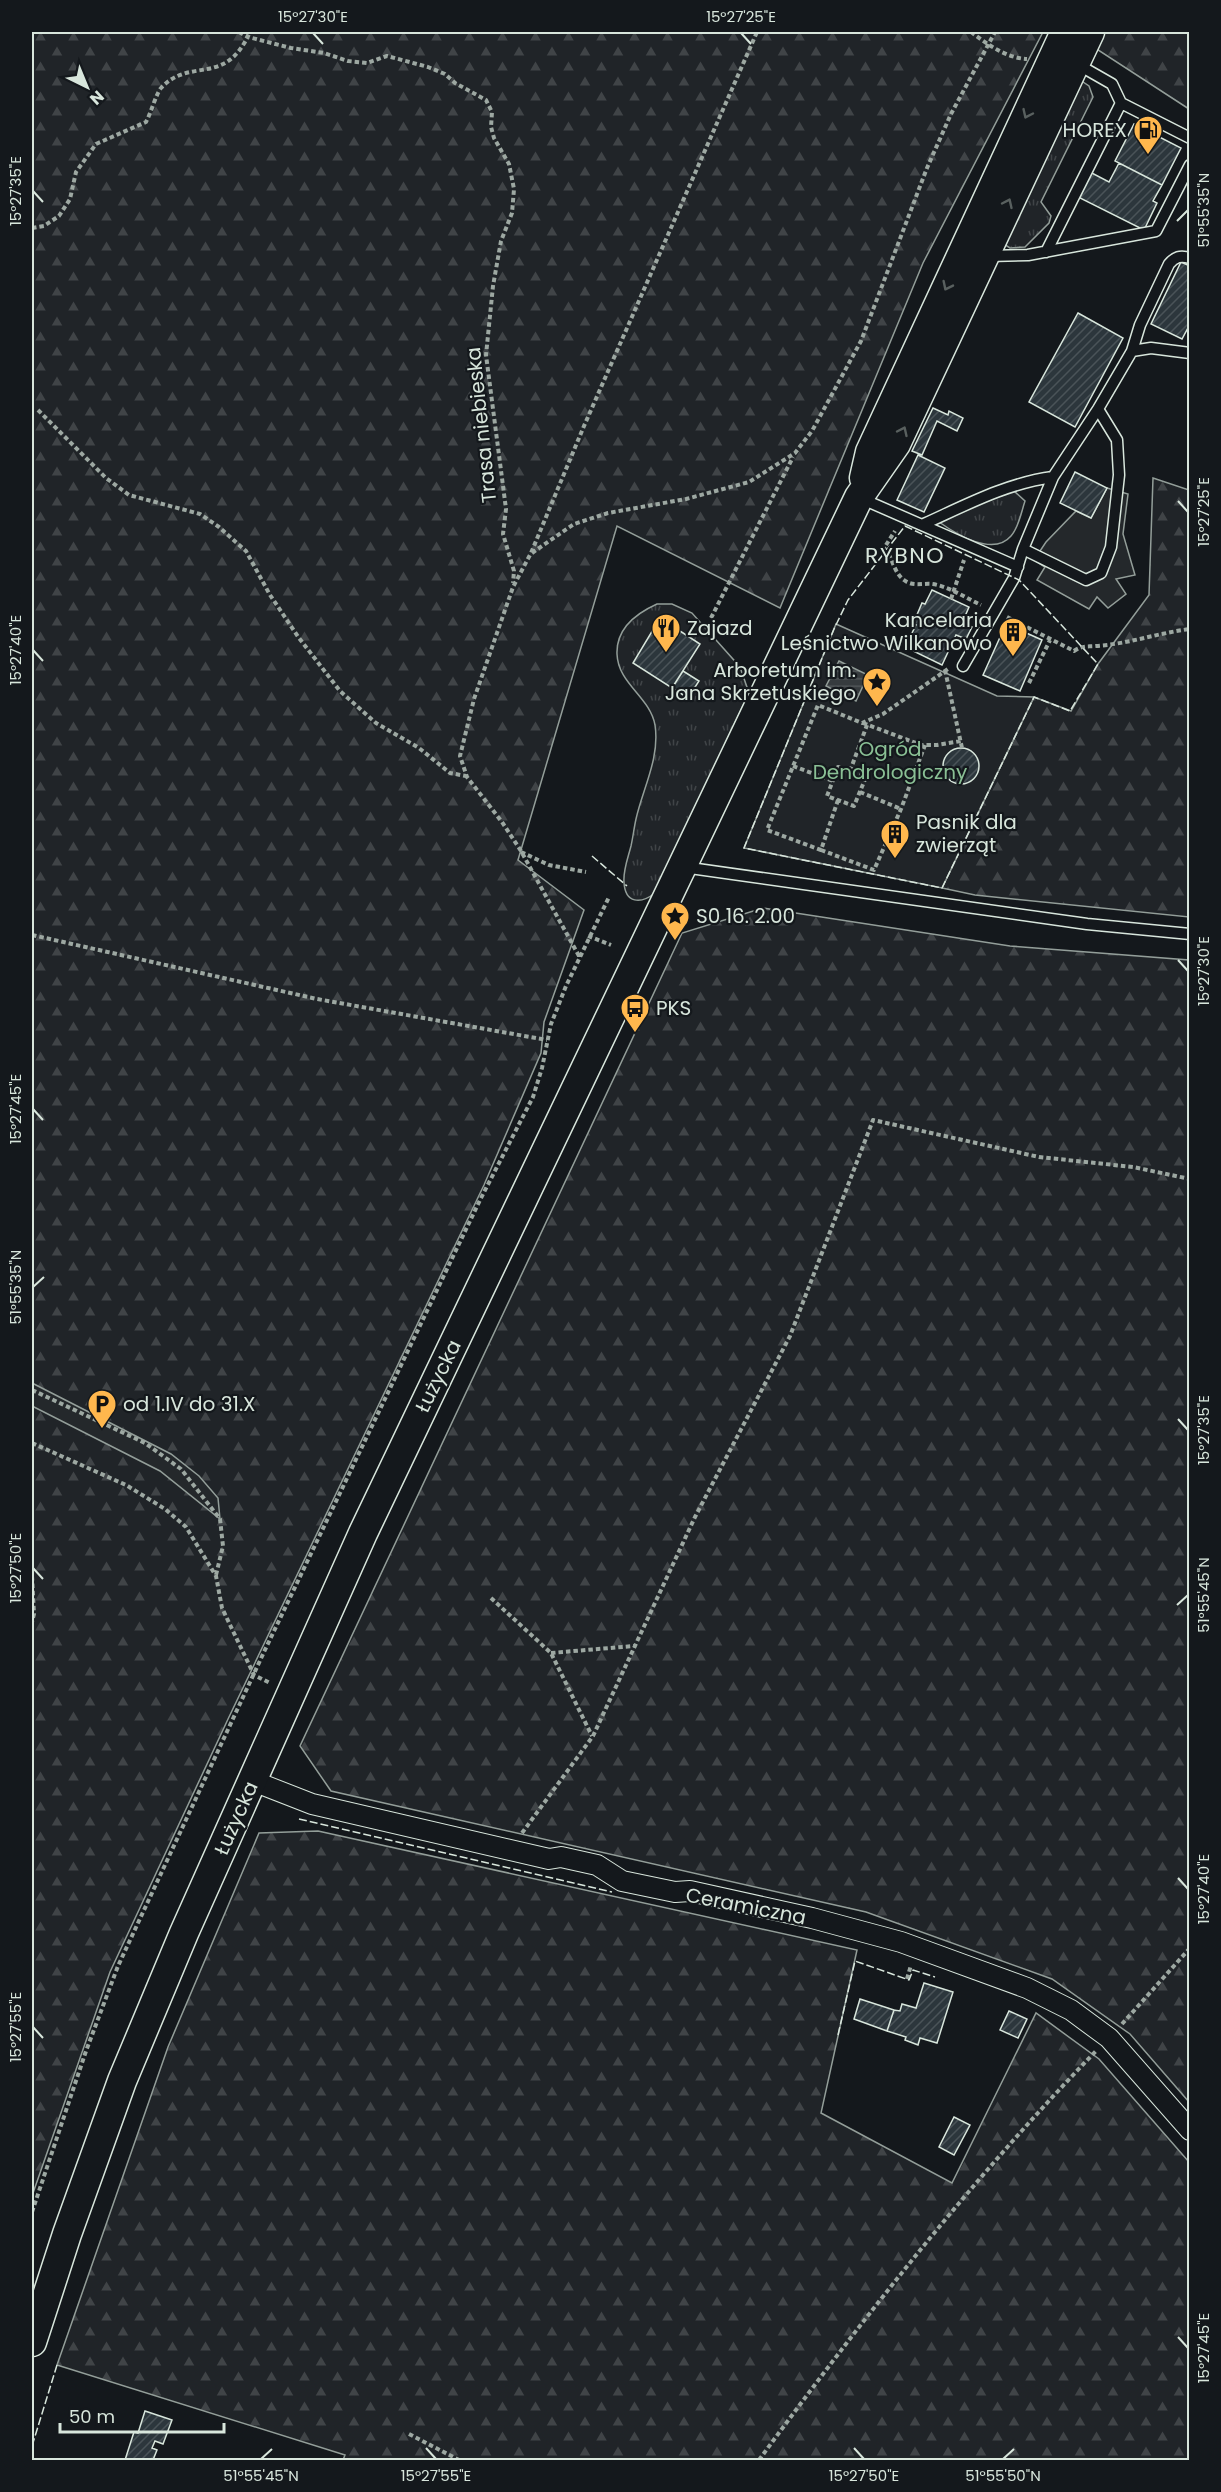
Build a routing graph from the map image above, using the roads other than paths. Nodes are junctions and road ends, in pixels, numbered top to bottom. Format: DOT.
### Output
graph roads {
  1 [pos="1065,32"];
  2 [pos="1090,32"];
  3 [pos="1063,62"];
  4 [pos="1121,103"];
  5 [pos="1190,138"];
  6 [pos="1190,165"];
  7 [pos="978,245"];
  8 [pos="1046,252"];
  9 [pos="1190,258"];
  10 [pos="1132,351"];
  11 [pos="1189,354"];
  12 [pos="1098,409"];
  13 [pos="1053,477"];
  14 [pos="859,497"];
  15 [pos="924,524"];
  16 [pos="1023,549"];
  17 [pos="1018,567"];
  18 [pos="963,666"];
  19 [pos="682,867"];
  20 [pos="1190,934"];
  21 [pos="253,1781"];
  22 [pos="1190,2130"];
  23 [pos="32,2342"];
  1 -- 3 [label="main road"];
  2 -- 3 [label="main road"];
  3 -- 4 [label="lane"];
  3 -- 7 [label="main road, Łużycka"];
  4 -- 5 [label="lane"];
  4 -- 8 [label="lane"];
  6 -- 8 [label="lane"];
  7 -- 8 [label="lane"];
  7 -- 14 [label="main road, Łużycka"];
  9 -- 10 [label="lane"];
  10 -- 11 [label="lane"];
  10 -- 12 [label="lane"];
  12 -- 13 [label="lane"];
  12 -- 16 [label="lane"];
  13 -- 15 [label="lane"];
  13 -- 16 [label="lane"];
  14 -- 15 [label="lane"];
  14 -- 19 [label="main road, Łużycka"];
  15 -- 17 [label="lane"];
  16 -- 17 [label="lane"];
  17 -- 18 [label="lane"];
  19 -- 20 [label="lane"];
  19 -- 21 [label="main road, Łużycka"];
  21 -- 22 [label="street, Ceramiczna"];
  21 -- 23 [label="main road, Łużycka"];
}
